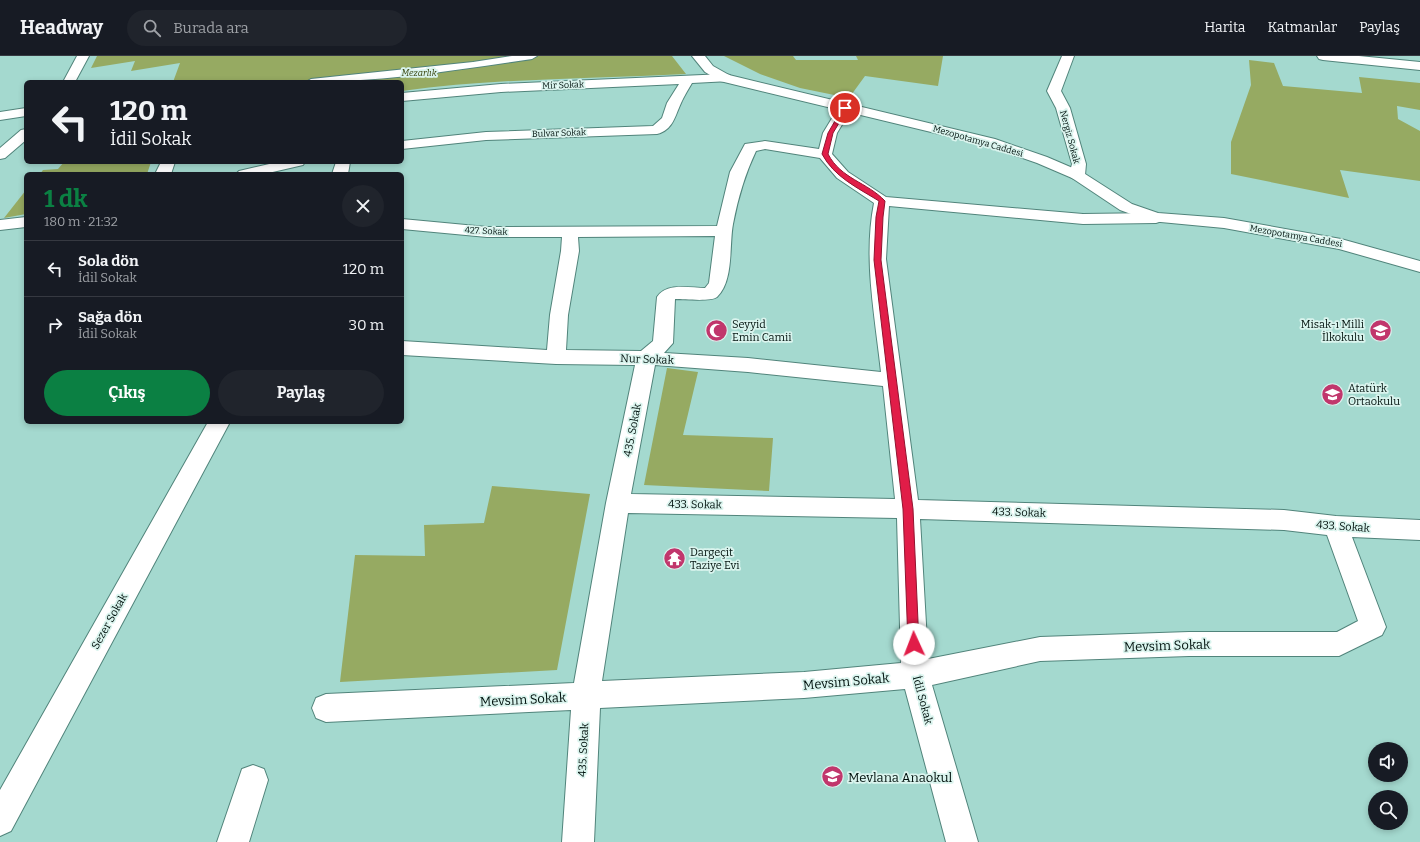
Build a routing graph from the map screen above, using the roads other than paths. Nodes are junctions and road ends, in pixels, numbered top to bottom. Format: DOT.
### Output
graph roads {
  1 [pos="83,56"];
  2 [pos="532,56"];
  3 [pos="698,56"];
  4 [pos="1068,56"];
  5 [pos="1323,56"];
  6 [pos="1420,66"];
  7 [pos="725,78"];
  8 [pos="70,80"];
  9 [pos="330,80"];
  10 [pos="688,81"];
  11 [pos="404,97"];
  12 [pos="845,108"];
  13 [pos="24,112"];
  14 [pos="0,116"];
  15 [pos="24,135"];
  16 [pos="404,145"];
  17 [pos="825,154"];
  18 [pos="0,155"];
  19 [pos="289,164"];
  20 [pos="253,172"];
  21 [pos="1077,175"];
  22 [pos="882,201"];
  23 [pos="1156,218"];
  24 [pos="24,222"];
  25 [pos="404,224"];
  26 [pos="0,225"];
  27 [pos="725,231"];
  28 [pos="570,232"];
  29 [pos="1420,267"];
  30 [pos="404,348"];
  31 [pos="556,357"];
  32 [pos="646,358"];
  33 [pos="892,380"];
  34 [pos="218,424"];
  35 [pos="618,503"];
  36 [pos="908,509"];
  37 [pos="1336,526"];
  38 [pos="1420,530"];
  39 [pos="915,675"];
  40 [pos="586,696"];
  41 [pos="326,708"];
  42 [pos="253,780"];
  43 [pos="0,820"];
  44 [pos="233,842"];
  45 [pos="578,842"];
  46 [pos="962,842"];
  1 -- 8 [label="street"];
  2 -- 9 [label="lane"];
  3 -- 7 [label="street, Mezopotamya Caddesi"];
  4 -- 21 [label="street, Nergiz Sokak"];
  5 -- 6 [label="street"];
  7 -- 10 [label="street, Mir Sokak"];
  7 -- 12 [label="street, Mezopotamya Caddesi"];
  10 -- 11 [label="street, Mir Sokak"];
  10 -- 16 [label="street, Bulvar Sokak"];
  12 -- 17 [label="street"];
  12 -- 21 [label="street, Mezopotamya Caddesi"];
  13 -- 14 [label="street"];
  15 -- 18 [label="street"];
  17 -- 22 [label="street"];
  17 -- 27 [label="street"];
  19 -- 20 [label="street"];
  21 -- 23 [label="street, Mezopotamya Caddesi"];
  22 -- 23 [label="street"];
  22 -- 33 [label="street, İdil Sokak"];
  23 -- 29 [label="street, Mezopotamya Caddesi"];
  24 -- 26 [label="street"];
  25 -- 28 [label="street, 427. Sokak"];
  27 -- 28 [label="street, 427. Sokak"];
  27 -- 32 [label="street"];
  28 -- 31 [label="street"];
  30 -- 31 [label="street, Nur Sokak"];
  31 -- 32 [label="street, Nur Sokak"];
  32 -- 33 [label="street, Nur Sokak"];
  32 -- 35 [label="street, 435. Sokak"];
  33 -- 36 [label="street, İdil Sokak"];
  34 -- 43 [label="street, Sezer Sokak"];
  35 -- 36 [label="street, 433. Sokak"];
  35 -- 40 [label="street, 435. Sokak"];
  36 -- 37 [label="street, 433. Sokak"];
  36 -- 39 [label="street, İdil Sokak"];
  37 -- 38 [label="street, 433. Sokak"];
  37 -- 39 [label="street, Mevsim Sokak"];
  39 -- 40 [label="street, Mevsim Sokak"];
  39 -- 46 [label="street, İdil Sokak"];
  40 -- 41 [label="street, Mevsim Sokak"];
  40 -- 45 [label="street, 435. Sokak"];
  42 -- 44 [label="street"];
}
